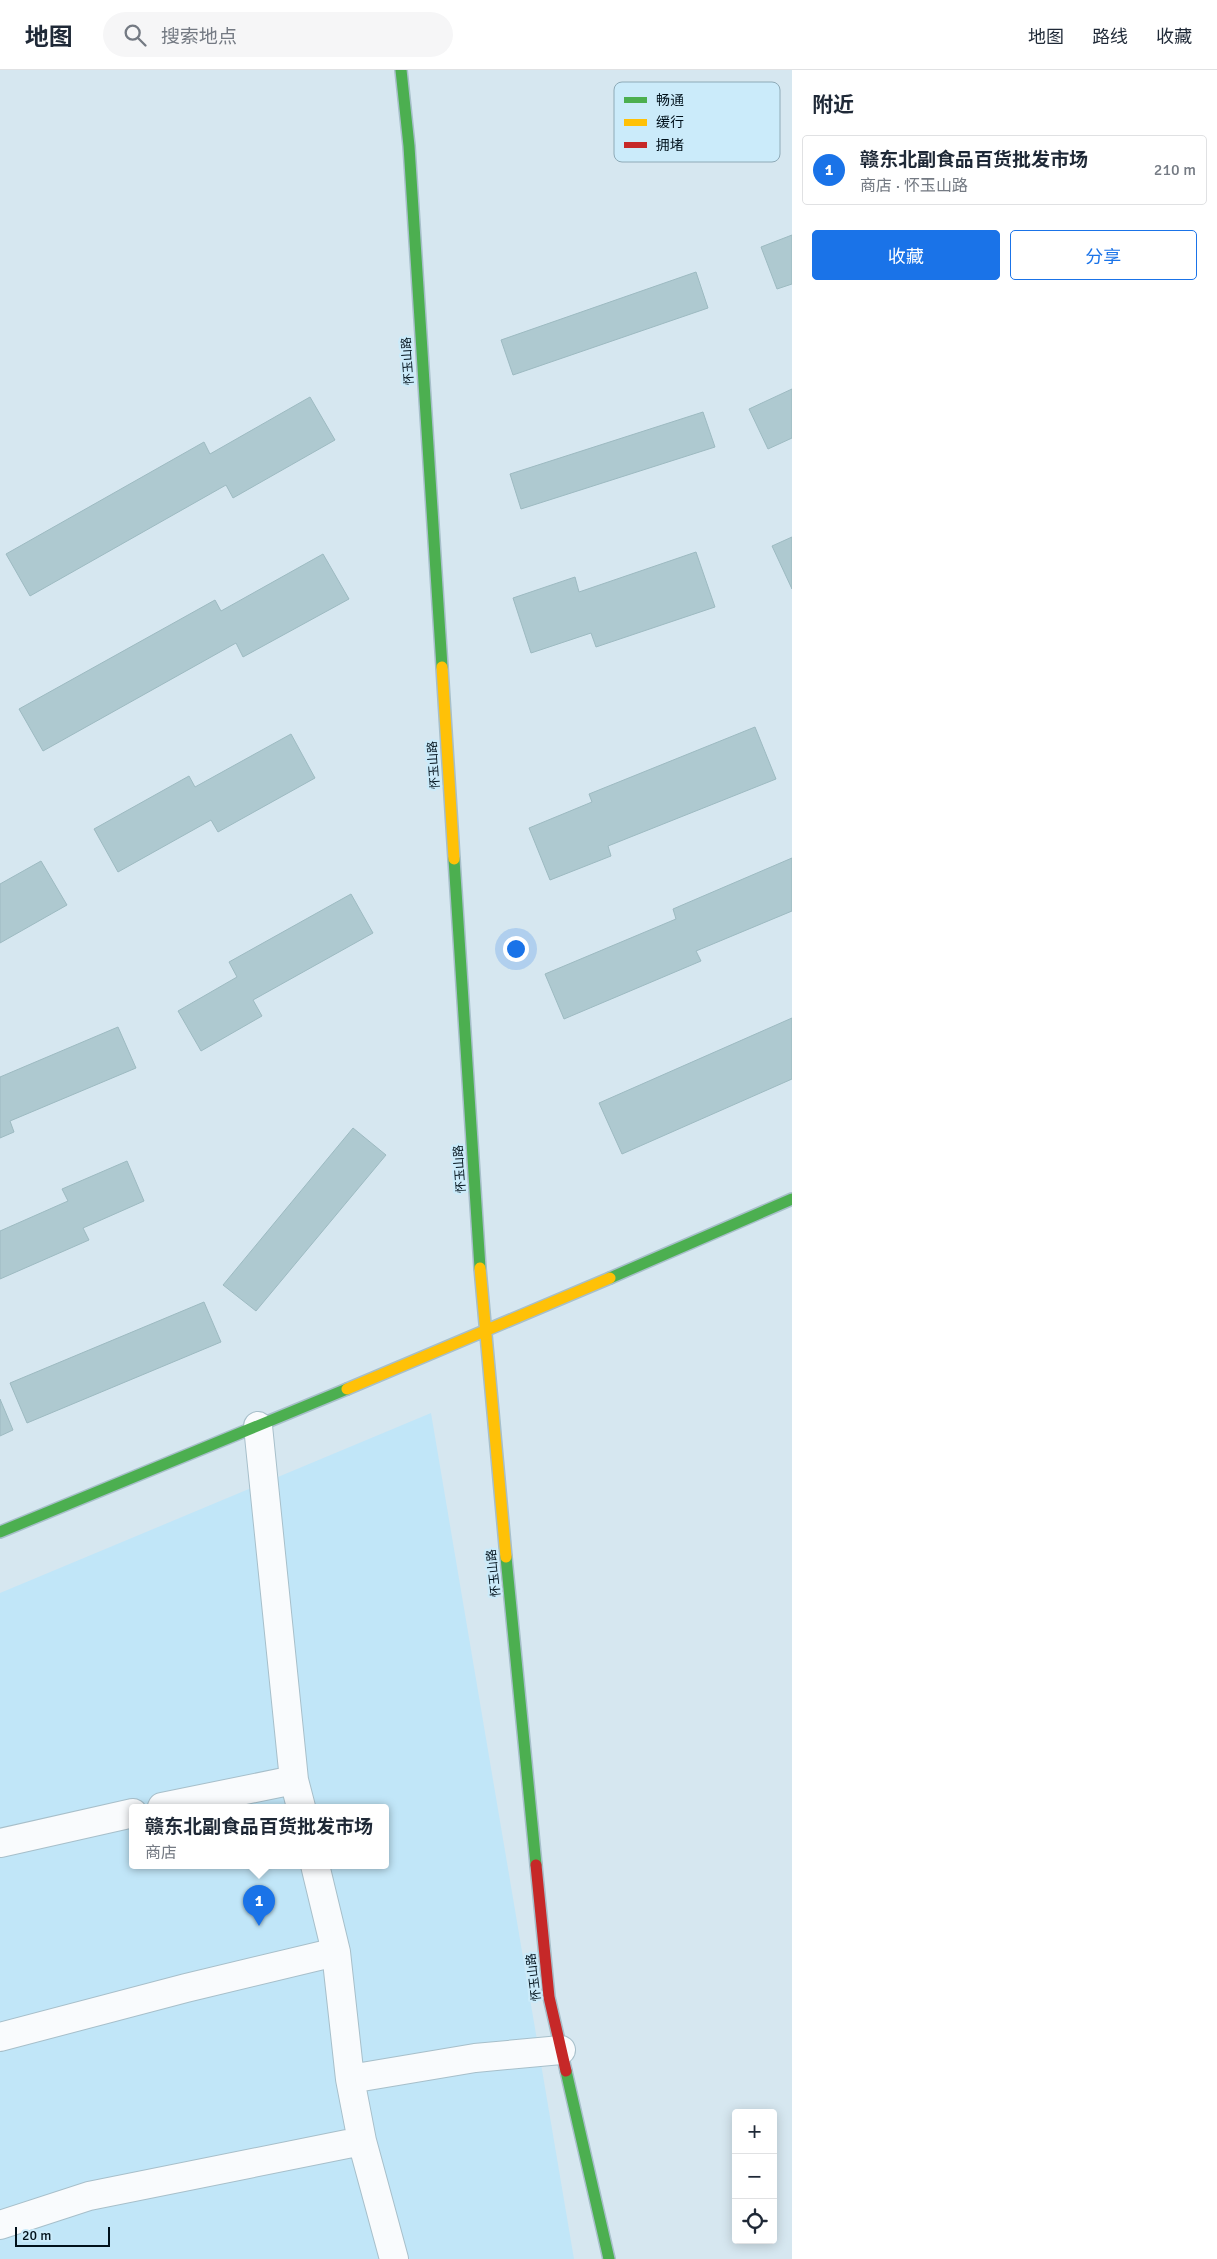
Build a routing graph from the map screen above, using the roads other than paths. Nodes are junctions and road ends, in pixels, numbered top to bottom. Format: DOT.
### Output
graph roads {
  1 [pos="401,70"];
  2 [pos="792,1199"];
  3 [pos="484,1333"];
  4 [pos="258,1426"];
  5 [pos="0,1532"];
  6 [pos="294,1780"];
  7 [pos="177,1804"];
  8 [pos="300,1804"];
  9 [pos="129,1814"];
  10 [pos="0,1843"];
  11 [pos="316,1869"];
  12 [pos="336,1952"];
  13 [pos="0,2037"];
  14 [pos="561,2050"];
  15 [pos="350,2079"];
  16 [pos="362,2141"];
  17 [pos="0,2225"];
  18 [pos="394,2259"];
  19 [pos="609,2259"];
  1 -- 3 [label="street, 怀玉山路"];
  2 -- 3 [label="street"];
  3 -- 4 [label="street"];
  3 -- 14 [label="street, 怀玉山路"];
  4 -- 5 [label="street"];
  4 -- 6 [label="street"];
  6 -- 7 [label="street"];
  6 -- 8 [label="street"];
  9 -- 10 [label="street"];
  11 -- 12 [label="street"];
  12 -- 13 [label="street"];
  12 -- 15 [label="street"];
  14 -- 15 [label="street"];
  14 -- 19 [label="street, 怀玉山路"];
  15 -- 16 [label="street"];
  16 -- 17 [label="street"];
  16 -- 18 [label="street"];
}
